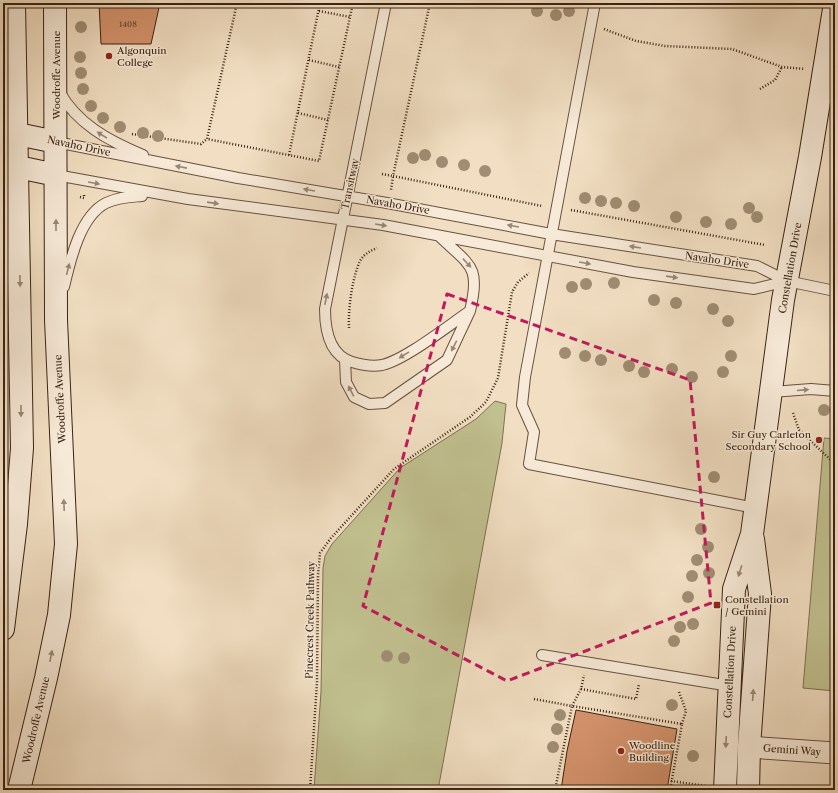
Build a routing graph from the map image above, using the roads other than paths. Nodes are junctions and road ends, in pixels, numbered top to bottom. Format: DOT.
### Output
graph roads {
  1 [pos="14,3"];
  2 [pos="56,3"];
  3 [pos="386,3"];
  4 [pos="595,3"];
  5 [pos="835,3"];
  6 [pos="14,36"];
  7 [pos="3,55"];
  8 [pos="56,84"];
  9 [pos="10,132"];
  10 [pos="56,142"];
  11 [pos="163,163"];
  12 [pos="10,165"];
  13 [pos="56,175"];
  14 [pos="160,195"];
  15 [pos="347,196"];
  16 [pos="3,210"];
  17 [pos="342,219"];
  18 [pos="551,234"];
  19 [pos="439,236"];
  20 [pos="19,242"];
  21 [pos="546,255"];
  22 [pos="787,281"];
  23 [pos="835,291"];
  24 [pos="470,311"];
  25 [pos="56,320"];
  26 [pos="345,360"];
  27 [pos="835,391"];
  28 [pos="772,392"];
  29 [pos="755,508"];
  30 [pos="10,523"];
  31 [pos="752,534"];
  32 [pos="3,629"];
  33 [pos="542,655"];
  34 [pos="730,686"];
  35 [pos="750,747"];
  36 [pos="835,753"];
  37 [pos="716,788"];
  38 [pos="19,790"];
  39 [pos="748,790"];
  1 -- 6 [label="main road"];
  2 -- 8 [label="main road, Woodroffe Avenue"];
  3 -- 15 [label="lane, Transitway"];
  4 -- 18 [label="lane"];
  5 -- 22 [label="main road, Constellation Drive"];
  6 -- 7 [label="main road"];
  6 -- 9 [label="main road"];
  8 -- 10 [label="main road, Woodroffe Avenue"];
  11 -- 8 [label="lane, one-way"];
  9 -- 10 [label="main road, Navaho Drive"];
  9 -- 12 [label="main road"];
  10 -- 11 [label="lane, Navaho Drive"];
  10 -- 13 [label="main road, Woodroffe Avenue"];
  15 -- 11 [label="lane, Navaho Drive, one-way"];
  12 -- 13 [label="main road"];
  12 -- 20 [label="main road"];
  13 -- 14 [label="lane, one-way"];
  25 -- 13 [label="main road, Woodroffe Avenue, one-way"];
  14 -- 17 [label="lane, one-way"];
  25 -- 14 [label="lane, one-way"];
  15 -- 17 [label="lane, Transitway"];
  18 -- 15 [label="lane, Navaho Drive, one-way"];
  16 -- 20 [label="main road"];
  17 -- 19 [label="lane, one-way"];
  26 -- 17 [label="lane, Transitway, one-way"];
  18 -- 21 [label="lane"];
  22 -- 18 [label="lane, Navaho Drive, one-way"];
  19 -- 21 [label="lane"];
  19 -- 24 [label="lane, one-way"];
  20 -- 30 [label="main road, one-way"];
  21 -- 22 [label="lane, one-way"];
  21 -- 29 [label="lane"];
  22 -- 23 [label="lane"];
  22 -- 28 [label="main road, Constellation Drive"];
  24 -- 26 [label="lane, one-way"];
  24 -- 26 [label="lane, one-way"];
  38 -- 25 [label="main road, Woodroffe Avenue, one-way"];
  28 -- 27 [label="lane, one-way"];
  28 -- 29 [label="main road, Constellation Drive"];
  29 -- 31 [label="main road, Constellation Drive"];
  30 -- 32 [label="main road"];
  31 -- 34 [label="main road, Constellation Drive, one-way"];
  35 -- 31 [label="main road, Constellation Drive, one-way"];
  33 -- 34 [label="lane"];
  34 -- 37 [label="main road, Constellation Drive, one-way"];
  35 -- 36 [label="street, Gemini Way"];
  35 -- 39 [label="main road, Constellation Drive"];
}
